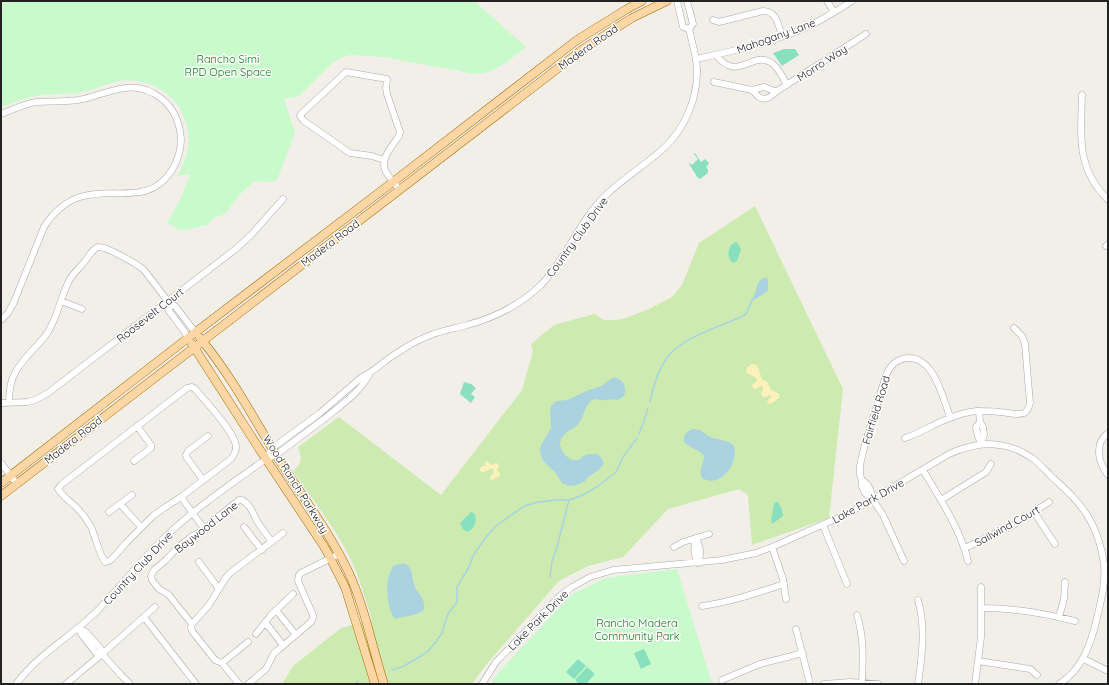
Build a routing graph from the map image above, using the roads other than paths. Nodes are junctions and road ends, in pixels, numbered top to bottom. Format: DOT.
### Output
graph roads {
  1 [pos="642,1"];
  2 [pos="667,1"];
  3 [pos="677,1"];
  4 [pos="687,1"];
  5 [pos="828,1"];
  6 [pos="852,1"];
  7 [pos="834,12"];
  8 [pos="713,20"];
  9 [pos="689,29"];
  10 [pos="866,34"];
  11 [pos="782,36"];
  12 [pos="716,55"];
  13 [pos="696,59"];
  14 [pos="714,82"];
  15 [pos="787,85"];
  16 [pos="752,90"];
  17 [pos="777,91"];
  18 [pos="1082,95"];
  19 [pos="1,114"];
  20 [pos="384,160"];
  21 [pos="394,182"];
  22 [pos="400,190"];
  23 [pos="283,199"];
  24 [pos="1108,200"];
  25 [pos="61,301"];
  26 [pos="169,303"];
  27 [pos="82,309"];
  28 [pos="1,320"];
  29 [pos="1014,328"];
  30 [pos="195,332"];
  31 [pos="188,338"];
  32 [pos="202,341"];
  33 [pos="194,347"];
  34 [pos="9,402"];
  35 [pos="1,403"];
  36 [pos="979,411"];
  37 [pos="950,418"];
  38 [pos="137,426"];
  39 [pos="1108,433"];
  40 [pos="208,436"];
  41 [pos="905,438"];
  42 [pos="981,444"];
  43 [pos="274,452"];
  44 [pos="266,459"];
  45 [pos="134,461"];
  46 [pos="1,463"];
  47 [pos="991,464"];
  48 [pos="923,470"];
  49 [pos="11,475"];
  50 [pos="1108,475"];
  51 [pos="203,480"];
  52 [pos="1,483"];
  53 [pos="17,484"];
  54 [pos="132,495"];
  55 [pos="1,496"];
  56 [pos="181,497"];
  57 [pos="873,500"];
  58 [pos="941,500"];
  59 [pos="1049,502"];
  60 [pos="120,504"];
  61 [pos="109,512"];
  62 [pos="1034,512"];
  63 [pos="193,513"];
  64 [pos="823,525"];
  65 [pos="141,527"];
  66 [pos="244,527"];
  67 [pos="205,530"];
  68 [pos="284,533"];
  69 [pos="709,534"];
  70 [pos="696,538"];
  71 [pos="272,542"];
  72 [pos="1055,544"];
  73 [pos="674,546"];
  74 [pos="772,547"];
  75 [pos="965,548"];
  76 [pos="1108,548"];
  77 [pos="262,550"];
  78 [pos="1101,550"];
  79 [pos="339,554"];
  80 [pos="331,559"];
  81 [pos="904,561"];
  82 [pos="968,561"];
  83 [pos="199,562"];
  84 [pos="698,563"];
  85 [pos="1065,582"];
  86 [pos="784,584"];
  87 [pos="847,584"];
  88 [pos="981,587"];
  89 [pos="219,588"];
  90 [pos="293,594"];
  91 [pos="786,599"];
  92 [pos="918,600"];
  93 [pos="1101,605"];
  94 [pos="702,606"];
  95 [pos="1108,606"];
  96 [pos="155,607"];
  97 [pos="982,608"];
  98 [pos="276,610"];
  99 [pos="857,615"];
  100 [pos="144,617"];
  101 [pos="1058,617"];
  102 [pos="1075,621"];
  103 [pos="265,622"];
  104 [pos="192,624"];
  105 [pos="78,628"];
  106 [pos="796,629"];
  107 [pos="256,634"];
  108 [pos="296,635"];
  109 [pos="248,642"];
  110 [pos="283,645"];
  111 [pos="803,653"];
  112 [pos="102,654"];
  113 [pos="1084,659"];
  114 [pos="978,661"];
  115 [pos="222,663"];
  116 [pos="1108,671"];
  117 [pos="1037,675"];
  118 [pos="722,680"];
  119 [pos="862,682"];
  120 [pos="16,684"];
  121 [pos="66,684"];
  122 [pos="130,684"];
  123 [pos="196,684"];
  124 [pos="239,684"];
  125 [pos="248,684"];
  126 [pos="375,684"];
  127 [pos="384,684"];
  128 [pos="482,684"];
  129 [pos="810,684"];
  130 [pos="824,684"];
  131 [pos="878,684"];
  132 [pos="918,684"];
  133 [pos="975,684"];
  134 [pos="1060,684"];
  1 -- 21 [label="main road, Madera Road"];
  2 -- 22 [label="main road, Madera Road"];
  3 -- 9 [label="street"];
  4 -- 9 [label="street"];
  5 -- 7 [label="street"];
  6 -- 7 [label="street, Mahogany Lane"];
  7 -- 11 [label="street, Mahogany Lane"];
  8 -- 11 [label="street"];
  9 -- 13 [label="street, Country Club Drive"];
  10 -- 15 [label="street, Morro Way"];
  11 -- 12 [label="street, Mahogany Lane"];
  12 -- 13 [label="street, Mahogany Lane"];
  12 -- 15 [label="street"];
  13 -- 43 [label="street, Country Club Drive"];
  14 -- 16 [label="street, Morro Way"];
  15 -- 17 [label="street, Morro Way"];
  16 -- 17 [label="street, Morro Way"];
  16 -- 17 [label="street, Morro Way"];
  18 -- 24 [label="street"];
  19 -- 28 [label="street"];
  20 -- 20 [label="street"];
  20 -- 21 [label="street"];
  21 -- 22 [label="street"];
  21 -- 30 [label="main road, Madera Road"];
  22 -- 32 [label="main road, Madera Road"];
  23 -- 26 [label="street, Roosevelt Court"];
  25 -- 26 [label="street, Wood Ranch Parkway"];
  25 -- 27 [label="street"];
  25 -- 34 [label="street"];
  26 -- 30 [label="street, Wood Ranch Parkway"];
  26 -- 31 [label="street, Wood Ranch Parkway"];
  26 -- 34 [label="street, Roosevelt Court"];
  29 -- 36 [label="street"];
  30 -- 31 [label="main road, Madera Road"];
  30 -- 32 [label="main road, Wood Ranch Parkway"];
  31 -- 33 [label="main road, Wood Ranch Parkway"];
  31 -- 49 [label="main road, Madera Road"];
  32 -- 33 [label="main road, Madera Road"];
  32 -- 43 [label="main road, Wood Ranch Parkway"];
  33 -- 44 [label="main road, Wood Ranch Parkway"];
  33 -- 53 [label="main road, Madera Road"];
  34 -- 35 [label="street, Roosevelt Court"];
  36 -- 37 [label="street"];
  36 -- 42 [label="street"];
  37 -- 41 [label="street"];
  37 -- 57 [label="street, Fairfield Road"];
  38 -- 45 [label="street"];
  38 -- 51 [label="street"];
  38 -- 65 [label="street"];
  39 -- 50 [label="street"];
  40 -- 51 [label="street"];
  42 -- 48 [label="street, Lake Park Drive"];
  42 -- 78 [label="street, Lake Park Drive"];
  43 -- 44 [label="street, Country Club Drive"];
  43 -- 79 [label="main road, Wood Ranch Parkway"];
  44 -- 63 [label="street, Country Club Drive"];
  44 -- 80 [label="main road, Wood Ranch Parkway"];
  46 -- 49 [label="street"];
  47 -- 58 [label="street"];
  48 -- 57 [label="street, Lake Park Drive"];
  48 -- 58 [label="street"];
  49 -- 52 [label="main road, Madera Road"];
  49 -- 53 [label="street"];
  51 -- 56 [label="street"];
  53 -- 55 [label="main road, Madera Road"];
  54 -- 60 [label="street"];
  56 -- 63 [label="street"];
  56 -- 65 [label="street"];
  57 -- 64 [label="street, Lake Park Drive"];
  57 -- 81 [label="street, Fairfield Road"];
  58 -- 75 [label="street"];
  59 -- 62 [label="street, Sailwind Court"];
  60 -- 61 [label="street"];
  60 -- 65 [label="street"];
  62 -- 72 [label="street"];
  62 -- 75 [label="street, Sailwind Court"];
  63 -- 67 [label="street"];
  63 -- 105 [label="street, Country Club Drive"];
  64 -- 74 [label="street, Lake Park Drive"];
  64 -- 87 [label="street"];
  66 -- 77 [label="street"];
  67 -- 71 [label="street, Baywood Lane"];
  67 -- 104 [label="street, Baywood Lane"];
  68 -- 71 [label="street"];
  69 -- 70 [label="street"];
  70 -- 73 [label="street"];
  70 -- 84 [label="street"];
  71 -- 77 [label="street"];
  74 -- 84 [label="street, Lake Park Drive"];
  74 -- 86 [label="street"];
  75 -- 82 [label="street"];
  76 -- 78 [label="street"];
  77 -- 89 [label="street"];
  78 -- 93 [label="street, Lake Park Drive"];
  79 -- 80 [label="street"];
  79 -- 127 [label="main road, Wood Ranch Parkway"];
  80 -- 108 [label="street"];
  80 -- 126 [label="main road, Wood Ranch Parkway"];
  83 -- 89 [label="street"];
  84 -- 128 [label="street, Lake Park Drive"];
  85 -- 101 [label="street"];
  86 -- 91 [label="street"];
  86 -- 94 [label="street"];
  88 -- 97 [label="street"];
  89 -- 104 [label="street"];
  90 -- 98 [label="street"];
  92 -- 132 [label="street"];
  93 -- 95 [label="street"];
  93 -- 113 [label="street, Lake Park Drive"];
  96 -- 100 [label="street"];
  97 -- 101 [label="street"];
  97 -- 114 [label="street"];
  98 -- 103 [label="street"];
  98 -- 108 [label="street"];
  99 -- 119 [label="street"];
  100 -- 112 [label="street"];
  100 -- 123 [label="street"];
  101 -- 102 [label="street"];
  103 -- 107 [label="street"];
  103 -- 110 [label="street"];
  104 -- 115 [label="street"];
  105 -- 112 [label="street"];
  105 -- 120 [label="street, Country Club Drive"];
  106 -- 111 [label="street"];
  108 -- 110 [label="street"];
  109 -- 115 [label="street"];
  110 -- 125 [label="street"];
  111 -- 118 [label="street"];
  111 -- 129 [label="street"];
  112 -- 121 [label="street"];
  112 -- 122 [label="street"];
  113 -- 116 [label="street"];
  113 -- 134 [label="street, Lake Park Drive"];
  114 -- 117 [label="street"];
  114 -- 133 [label="street"];
  115 -- 124 [label="street"];
  119 -- 130 [label="street"];
  119 -- 131 [label="street"];
}
